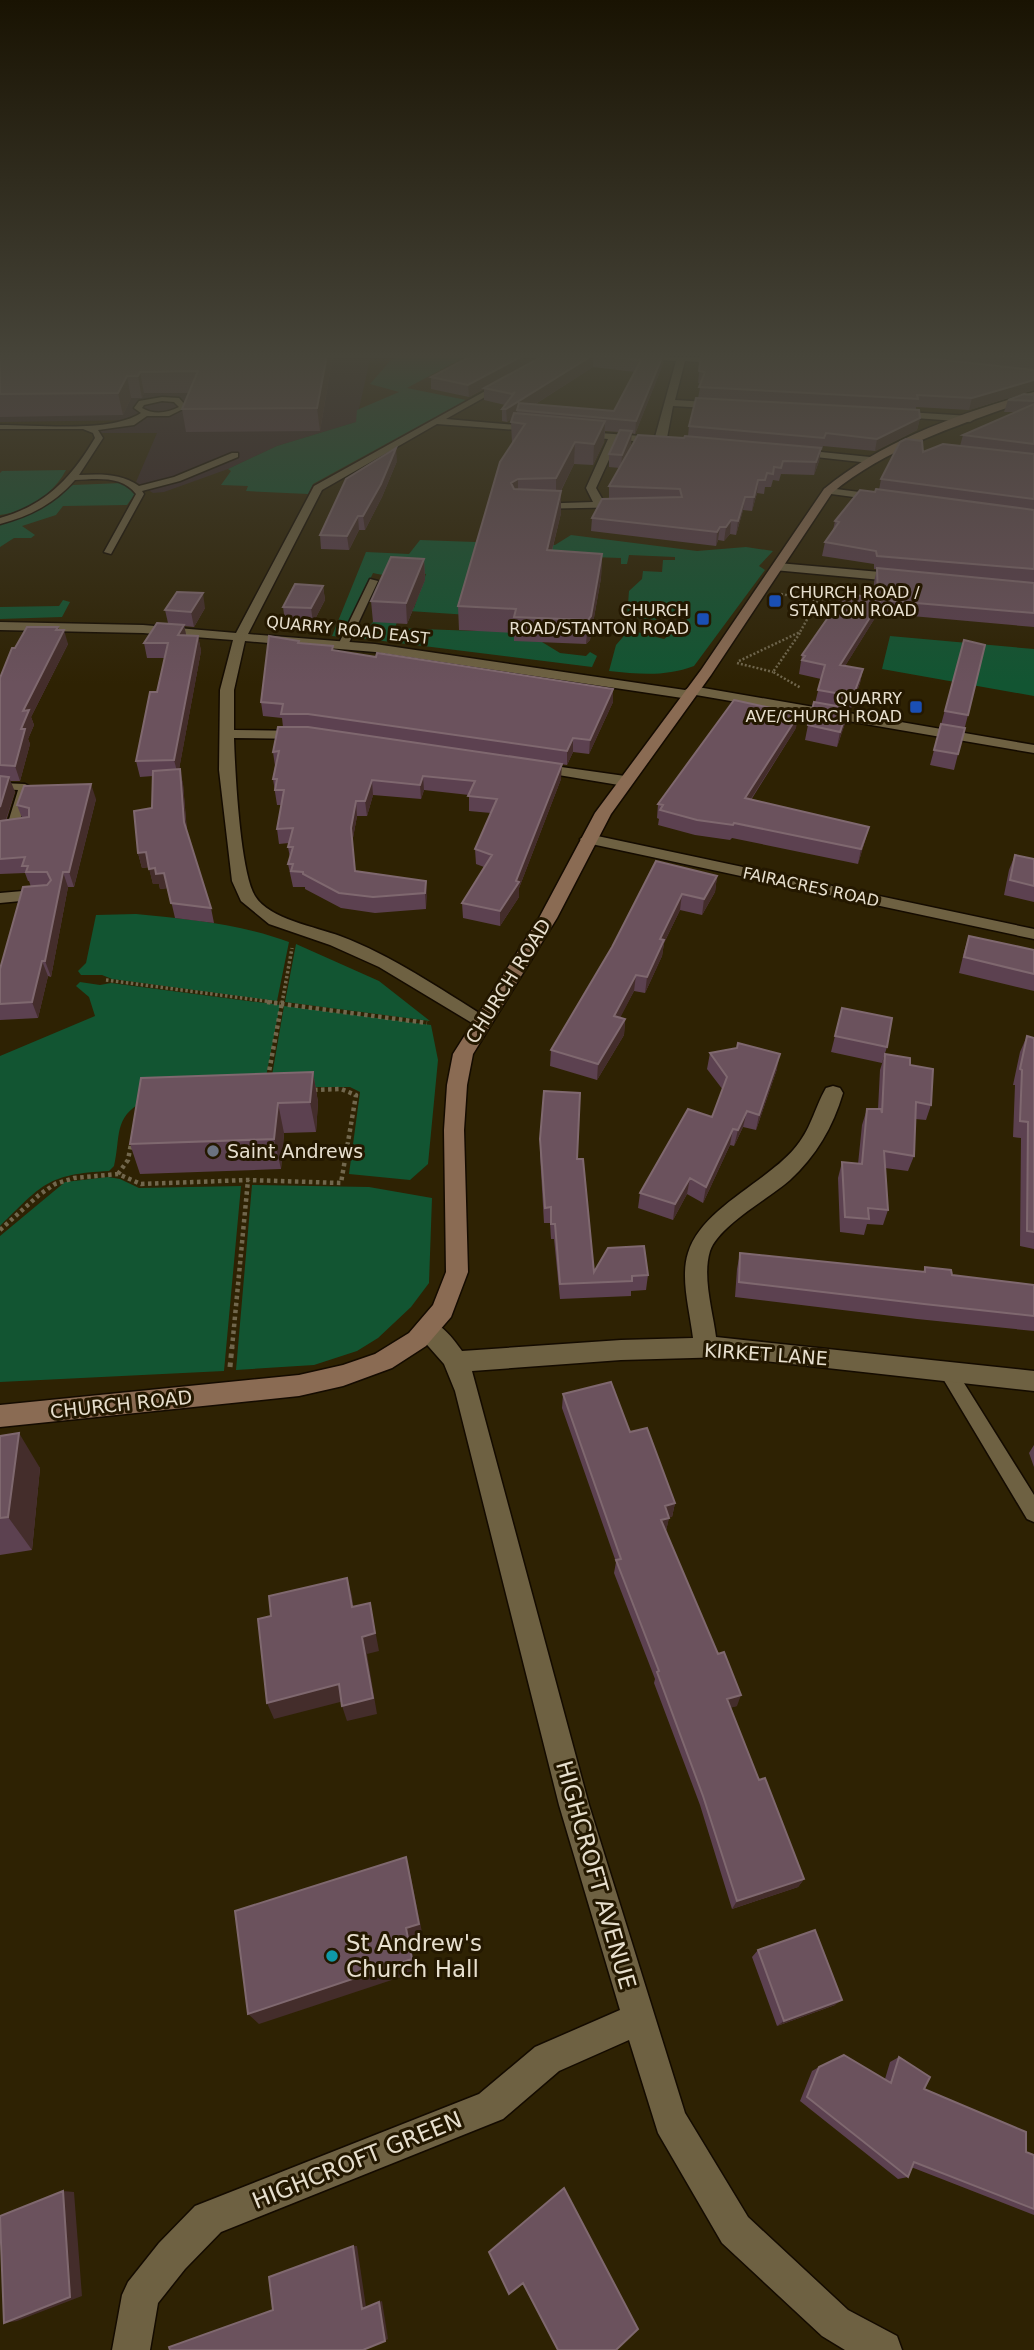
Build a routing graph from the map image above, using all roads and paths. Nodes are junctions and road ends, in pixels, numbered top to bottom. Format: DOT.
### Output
graph roads {
  1 [pos="83,465"];
  2 [pos="212,465"];
  3 [pos="359,465"];
  4 [pos="601,465"];
  5 [pos="861,465"];
  6 [pos="75,478"];
  7 [pos="138,489"];
  8 [pos="828,491"];
  9 [pos="897,500"];
  10 [pos="641,505"];
  11 [pos="600,506"];
  12 [pos="518,507"];
  13 [pos="0,521"];
  14 [pos="108,552"];
  15 [pos="778,567"];
  16 [pos="911,579"];
  17 [pos="373,582"];
  18 [pos="763,590"];
  19 [pos="858,594"];
  20 [pos="818,601"];
  21 [pos="6,626"];
  22 [pos="800,632"];
  23 [pos="240,637"];
  24 [pos="0,643"];
  25 [pos="343,645"];
  26 [pos="736,663"];
  27 [pos="706,672"];
  28 [pos="774,672"];
  29 [pos="805,690"];
  30 [pos="691,692"];
  31 [pos="227,734"];
  32 [pos="323,737"];
  33 [pos="1034,749"];
  34 [pos="515,764"];
  35 [pos="625,781"];
  36 [pos="0,786"];
  37 [pos="13,829"];
  38 [pos="588,839"];
  39 [pos="46,894"];
  40 [pos="0,898"];
  41 [pos="296,928"];
  42 [pos="1034,934"];
  43 [pos="106,980"];
  44 [pos="282,1004"];
  45 [pos="427,1023"];
  46 [pos="482,1023"];
  47 [pos="268,1079"];
  48 [pos="307,1090"];
  49 [pos="833,1093"];
  50 [pos="132,1136"];
  51 [pos="118,1174"];
  52 [pos="248,1180"];
  53 [pos="0,1230"];
  54 [pos="426,1330"];
  55 [pos="706,1348"];
  56 [pos="455,1362"];
  57 [pos="948,1372"];
  58 [pos="1034,1381"];
  59 [pos="227,1394"];
  60 [pos="0,1416"];
  61 [pos="1034,1513"];
  62 [pos="638,2019"];
  63 [pos="131,2350"];
  64 [pos="883,2350"];
  1 -- 6 [label="lane"];
  2 -- 7 [label="lane"];
  3 -- 23 [label="street"];
  4 -- 11 [label="street"];
  5 -- 8 [label="main road, CHURCH ROAD"];
  6 -- 7 [label="lane"];
  6 -- 13 [label="lane"];
  7 -- 14 [label="lane"];
  8 -- 9 [label="street"];
  8 -- 15 [label="main road, CHURCH ROAD"];
  10 -- 11 [label="street"];
  11 -- 12 [label="street"];
  15 -- 16 [label="street"];
  15 -- 18 [label="main road, CHURCH ROAD"];
  17 -- 25 [label="lane"];
  18 -- 20 [label="path"];
  18 -- 27 [label="main road, CHURCH ROAD"];
  19 -- 20 [label="path"];
  20 -- 22 [label="path"];
  21 -- 23 [label="street, QUARRY ROAD EAST"];
  21 -- 24 [label="street"];
  22 -- 26 [label="path"];
  22 -- 28 [label="path"];
  23 -- 25 [label="street, QUARRY ROAD EAST"];
  23 -- 31 [label="street"];
  25 -- 30 [label="street, QUARRY ROAD EAST"];
  26 -- 27 [label="path"];
  26 -- 28 [label="path"];
  27 -- 30 [label="main road, CHURCH ROAD"];
  28 -- 29 [label="path"];
  30 -- 33 [label="street, QUARRY ROAD EAST"];
  30 -- 35 [label="main road, CHURCH ROAD"];
  31 -- 32 [label="street"];
  31 -- 41 [label="street"];
  34 -- 35 [label="street"];
  35 -- 38 [label="main road, CHURCH ROAD"];
  36 -- 37 [label="lane"];
  38 -- 42 [label="street, FAIRACRES ROAD"];
  38 -- 46 [label="main road, CHURCH ROAD"];
  39 -- 40 [label="street"];
  41 -- 44 [label="path"];
  41 -- 46 [label="street"];
  43 -- 44 [label="path"];
  44 -- 45 [label="path"];
  44 -- 47 [label="path"];
  46 -- 54 [label="main road, CHURCH ROAD"];
  48 -- 52 [label="path"];
  49 -- 55 [label="street"];
  50 -- 51 [label="path"];
  51 -- 52 [label="path"];
  51 -- 53 [label="path"];
  52 -- 59 [label="path"];
  54 -- 56 [label="street, HIGHCROFT AVENUE"];
  54 -- 59 [label="main road, CHURCH ROAD"];
  55 -- 56 [label="street, KIRKET LANE"];
  55 -- 57 [label="street, KIRKET LANE"];
  56 -- 62 [label="street, HIGHCROFT AVENUE"];
  57 -- 58 [label="street, KIRKET LANE"];
  57 -- 61 [label="lane"];
  59 -- 60 [label="main road, CHURCH ROAD"];
  62 -- 63 [label="street, HIGHCROFT GREEN"];
  62 -- 64 [label="street, HIGHCROFT AVENUE"];
}
